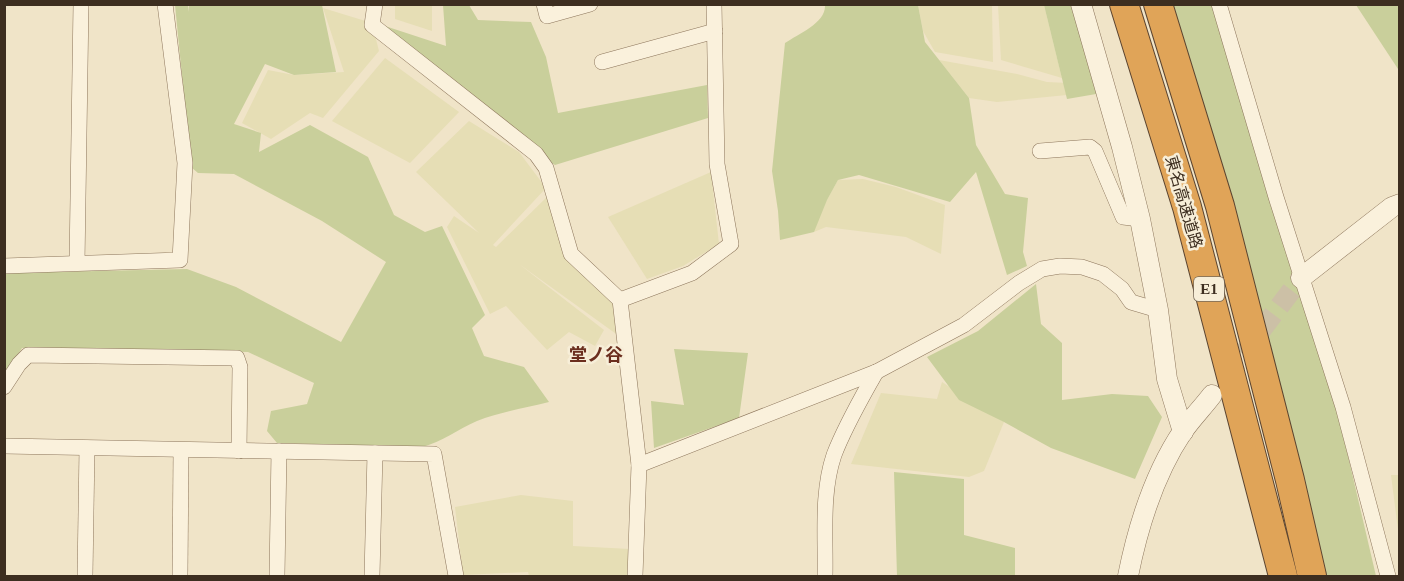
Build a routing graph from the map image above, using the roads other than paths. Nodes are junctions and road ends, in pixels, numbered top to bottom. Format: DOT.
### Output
graph roads {
  1 [pos="81,4"];
  2 [pos="165,4"];
  3 [pos="375,4"];
  4 [pos="544,4"];
  5 [pos="590,4"];
  6 [pos="714,4"];
  7 [pos="1081,4"];
  8 [pos="1124,4"];
  9 [pos="1158,4"];
  10 [pos="1219,4"];
  11 [pos="715,31"];
  12 [pos="602,62"];
  13 [pos="1040,151"];
  14 [pos="1400,204"];
  15 [pos="1140,219"];
  16 [pos="77,263"];
  17 [pos="4,266"];
  18 [pos="1301,278"];
  19 [pos="620,300"];
  20 [pos="1158,310"];
  21 [pos="876,372"];
  22 [pos="4,387"];
  23 [pos="1212,395"];
  24 [pos="1183,432"];
  25 [pos="4,446"];
  26 [pos="87,448"];
  27 [pos="181,450"];
  28 [pos="239,451"];
  29 [pos="279,451"];
  30 [pos="375,453"];
  31 [pos="639,465"];
  32 [pos="86,576"];
  33 [pos="180,576"];
  34 [pos="277,576"];
  35 [pos="372,576"];
  36 [pos="456,576"];
  37 [pos="635,576"];
  38 [pos="825,576"];
  39 [pos="1128,576"];
  40 [pos="1283,576"];
  41 [pos="1312,576"];
  42 [pos="1388,576"];
  1 -- 16 [label="street"];
  2 -- 16 [label="street"];
  3 -- 19 [label="street"];
  4 -- 5 [label="street"];
  6 -- 11 [label="street"];
  7 -- 15 [label="street"];
  8 -- 40 [label="highway, 東名高速道路 / E1"];
  9 -- 41 [label="highway, 東名高速道路 / E1"];
  10 -- 18 [label="street"];
  11 -- 12 [label="street"];
  11 -- 19 [label="street"];
  13 -- 15 [label="street"];
  14 -- 18 [label="street"];
  15 -- 20 [label="street"];
  16 -- 17 [label="street"];
  18 -- 42 [label="street"];
  19 -- 31 [label="street"];
  20 -- 21 [label="street"];
  20 -- 24 [label="street"];
  21 -- 31 [label="street"];
  21 -- 38 [label="street"];
  22 -- 28 [label="street"];
  23 -- 24 [label="street"];
  24 -- 39 [label="street"];
  25 -- 26 [label="street"];
  26 -- 27 [label="street"];
  26 -- 32 [label="street"];
  27 -- 28 [label="street"];
  27 -- 33 [label="street"];
  28 -- 29 [label="street"];
  29 -- 30 [label="street"];
  29 -- 34 [label="street"];
  30 -- 35 [label="street"];
  30 -- 36 [label="street"];
  31 -- 37 [label="street"];
}
